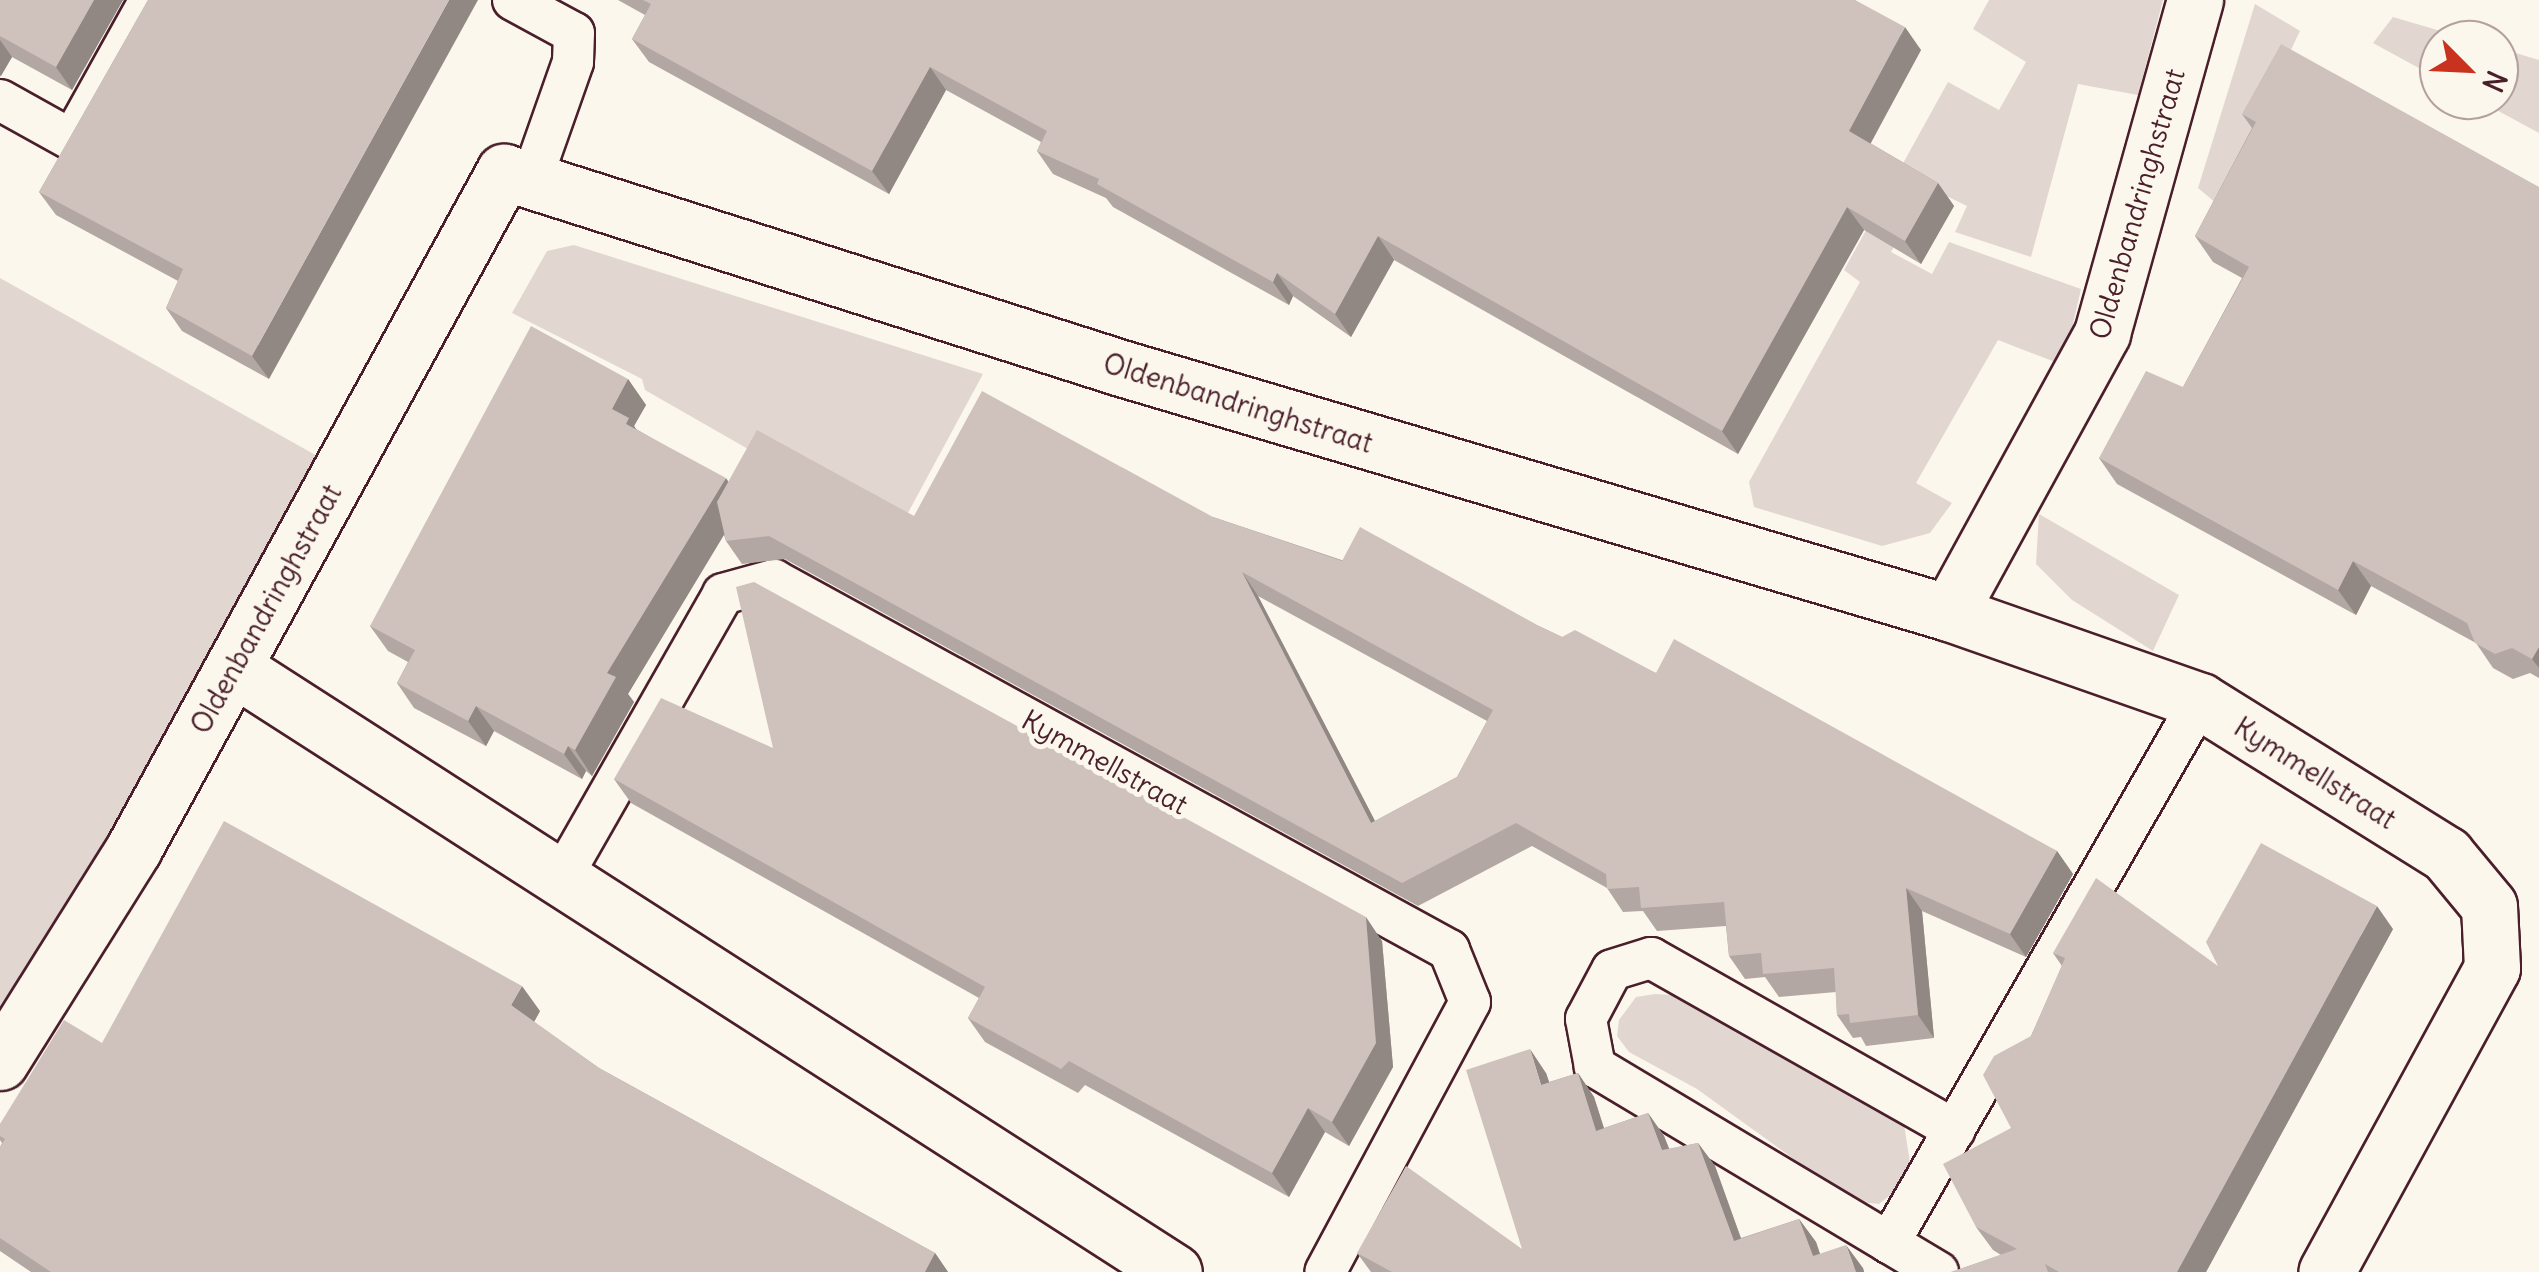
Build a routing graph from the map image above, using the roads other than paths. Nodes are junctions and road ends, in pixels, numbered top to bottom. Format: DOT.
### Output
graph roads {
  1 [pos="150,0"];
  2 [pos="514,0"];
  3 [pos="2196,0"];
  4 [pos="0,100"];
  5 [pos="532,181"];
  6 [pos="1949,613"];
  7 [pos="234,668"];
  8 [pos="2200,701"];
  9 [pos="564,876"];
  10 [pos="0,1062"];
  11 [pos="1954,1130"];
  12 [pos="1889,1243"];
  13 [pos="1174,1272"];
  14 [pos="1325,1272"];
  15 [pos="1938,1272"];
  16 [pos="2326,1272"];
  1 -- 4 [label="lane"];
  2 -- 5 [label="lane"];
  3 -- 6 [label="street, Oldenbandringhstraat"];
  5 -- 6 [label="street, Oldenbandringhstraat"];
  5 -- 7 [label="street, Oldenbandringhstraat"];
  6 -- 8 [label="street, Oldenbandringhstraat"];
  7 -- 9 [label="street"];
  7 -- 10 [label="street, Oldenbandringhstraat"];
  8 -- 11 [label="lane"];
  8 -- 16 [label="street, Kymmellstraat"];
  9 -- 13 [label="street"];
  9 -- 14 [label="lane, Kymmellstraat"];
  11 -- 12 [label="lane"];
  11 -- 12 [label="lane"];
  12 -- 15 [label="lane"];
}
